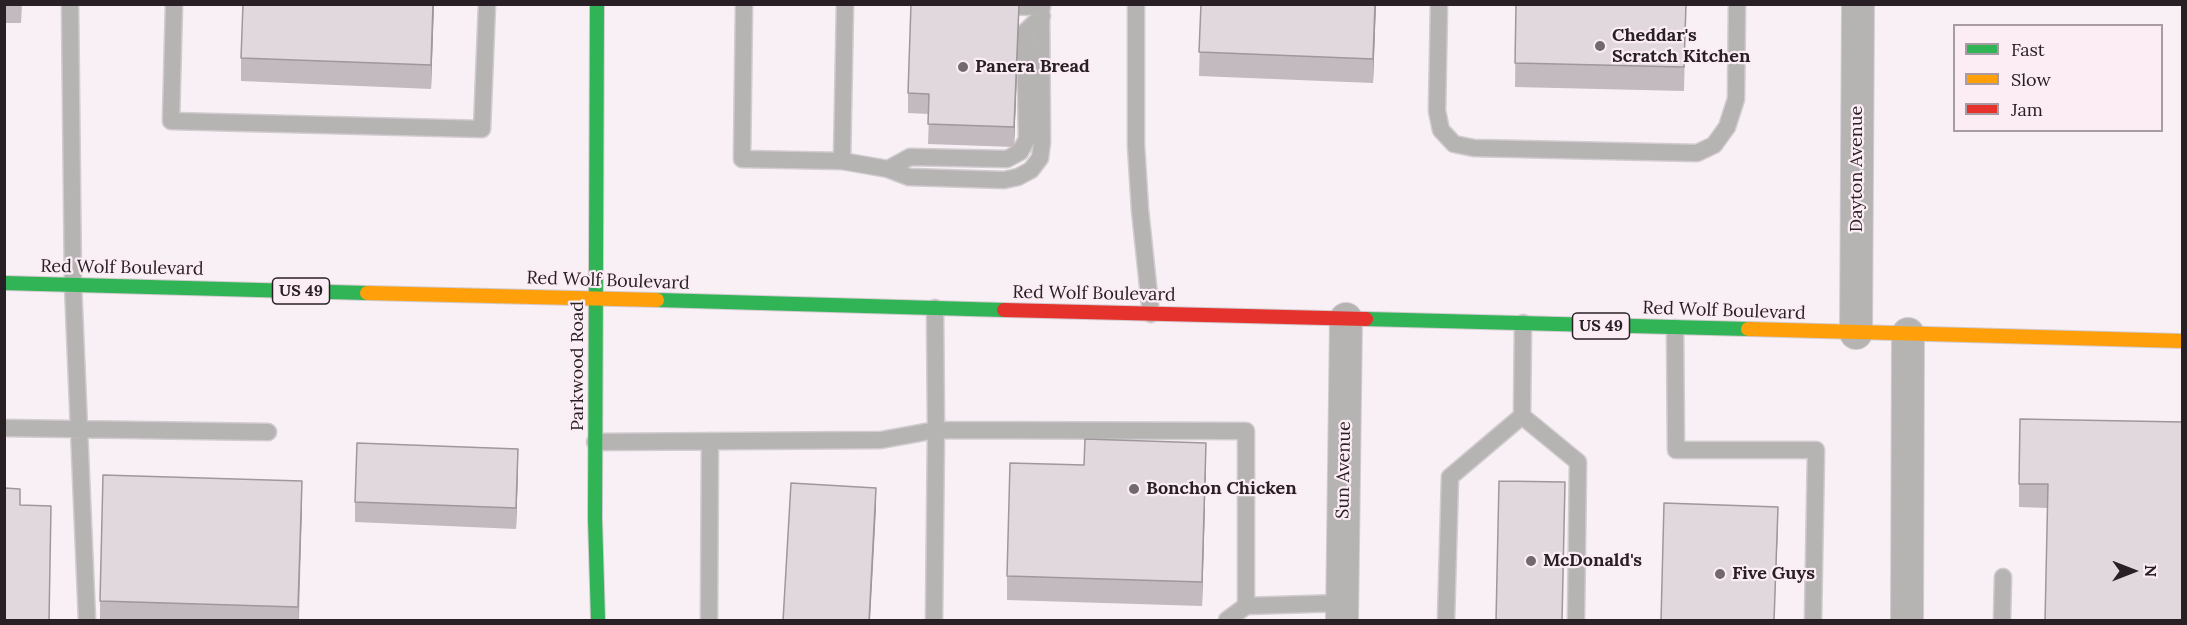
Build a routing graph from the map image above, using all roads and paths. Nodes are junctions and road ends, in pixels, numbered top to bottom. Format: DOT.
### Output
graph roads {
  1 [pos="70,4"];
  2 [pos="174,4"];
  3 [pos="487,4"];
  4 [pos="597,4"];
  5 [pos="744,4"];
  6 [pos="844,4"];
  7 [pos="1136,4"];
  8 [pos="1439,4"];
  9 [pos="1737,4"];
  10 [pos="1857,4"];
  11 [pos="987,5"];
  12 [pos="1042,9"];
  13 [pos="842,160"];
  14 [pos="4,283"];
  15 [pos="73,285"];
  16 [pos="597,299"];
  17 [pos="935,308"];
  18 [pos="1151,314"];
  19 [pos="1346,319"];
  20 [pos="1524,323"];
  21 [pos="1675,328"];
  22 [pos="1856,333"];
  23 [pos="1908,334"];
  24 [pos="2182,341"];
  25 [pos="1522,416"];
  26 [pos="80,427"];
  27 [pos="4,428"];
  28 [pos="936,430"];
  29 [pos="268,432"];
  30 [pos="596,441"];
  31 [pos="710,441"];
  32 [pos="2002,577"];
  33 [pos="1246,606"];
  34 [pos="1342,612"];
  35 [pos="87,621"];
  36 [pos="598,621"];
  37 [pos="709,621"];
  38 [pos="934,621"];
  39 [pos="1227,621"];
  40 [pos="1446,621"];
  41 [pos="1576,621"];
  42 [pos="1813,621"];
  43 [pos="1907,621"];
  44 [pos="2002,621"];
  1 -- 15 [label="lane"];
  2 -- 3 [label="lane"];
  4 -- 16 [label="main road, Parkwood Road"];
  5 -- 13 [label="lane"];
  6 -- 13 [label="lane"];
  7 -- 18 [label="lane"];
  8 -- 9 [label="lane"];
  10 -- 22 [label="street, Dayton Avenue"];
  11 -- 12 [label="lane"];
  12 -- 13 [label="lane"];
  14 -- 15 [label="main road, Red Wolf Boulevard / US 49"];
  15 -- 16 [label="main road, Red Wolf Boulevard / US 49"];
  15 -- 26 [label="lane"];
  16 -- 17 [label="main road, Red Wolf Boulevard / US 49"];
  16 -- 30 [label="main road, Parkwood Road"];
  17 -- 18 [label="main road, Red Wolf Boulevard / US 49"];
  17 -- 28 [label="lane"];
  18 -- 19 [label="main road, Red Wolf Boulevard / US 49"];
  19 -- 20 [label="main road, Red Wolf Boulevard / US 49"];
  19 -- 34 [label="street, Sun Avenue"];
  20 -- 21 [label="main road, Red Wolf Boulevard / US 49"];
  20 -- 25 [label="lane"];
  21 -- 22 [label="main road, Red Wolf Boulevard / US 49"];
  21 -- 42 [label="lane"];
  22 -- 23 [label="main road, Red Wolf Boulevard / US 49"];
  23 -- 24 [label="main road, Red Wolf Boulevard / US 49"];
  23 -- 43 [label="street"];
  25 -- 40 [label="lane"];
  25 -- 41 [label="lane"];
  26 -- 27 [label="lane"];
  26 -- 29 [label="lane"];
  26 -- 35 [label="lane"];
  28 -- 31 [label="lane"];
  28 -- 33 [label="lane"];
  28 -- 38 [label="lane"];
  30 -- 31 [label="lane"];
  30 -- 36 [label="main road, Parkwood Road"];
  31 -- 37 [label="lane"];
  32 -- 44 [label="lane"];
  33 -- 34 [label="lane"];
  33 -- 39 [label="lane"];
}
